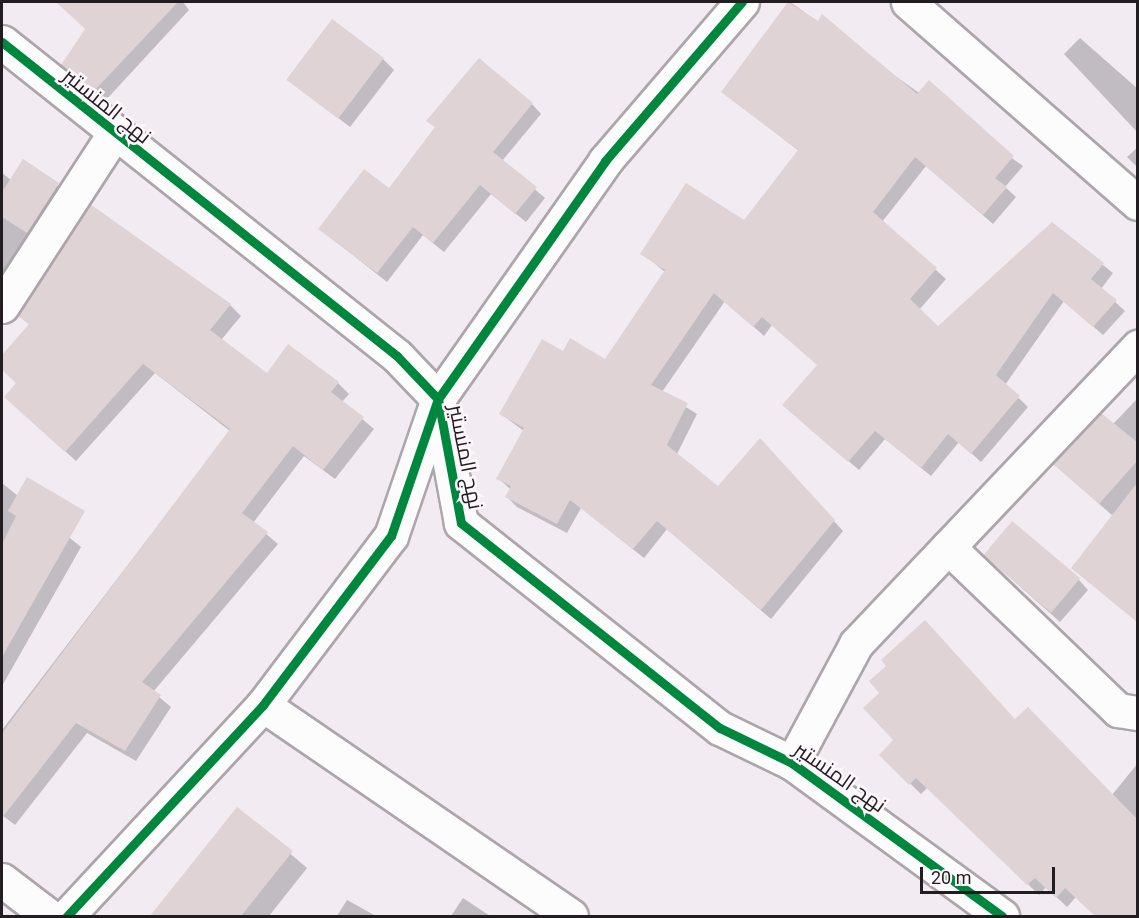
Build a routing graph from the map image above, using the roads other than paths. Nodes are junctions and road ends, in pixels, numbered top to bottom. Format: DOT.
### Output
graph roads {
  1 [pos="742,2"];
  2 [pos="908,2"];
  3 [pos="2,42"];
  4 [pos="113,135"];
  5 [pos="1137,203"];
  6 [pos="2,306"];
  7 [pos="1137,347"];
  8 [pos="438,399"];
  9 [pos="948,547"];
  10 [pos="263,705"];
  11 [pos="1137,713"];
  12 [pos="792,763"];
  13 [pos="2,880"];
  14 [pos="49,916"];
  15 [pos="67,916"];
  16 [pos="571,916"];
  17 [pos="1002,916"];
  1 -- 8 [label="street"];
  2 -- 5 [label="street"];
  3 -- 4 [label="street, نهج المنستير"];
  4 -- 6 [label="street"];
  4 -- 8 [label="street, نهج المنستير"];
  7 -- 9 [label="street"];
  8 -- 10 [label="street"];
  8 -- 12 [label="street, نهج المنستير"];
  9 -- 11 [label="street"];
  9 -- 12 [label="street"];
  10 -- 15 [label="street"];
  10 -- 16 [label="street"];
  12 -- 17 [label="street, نهج المنستير"];
  13 -- 14 [label="street"];
}
